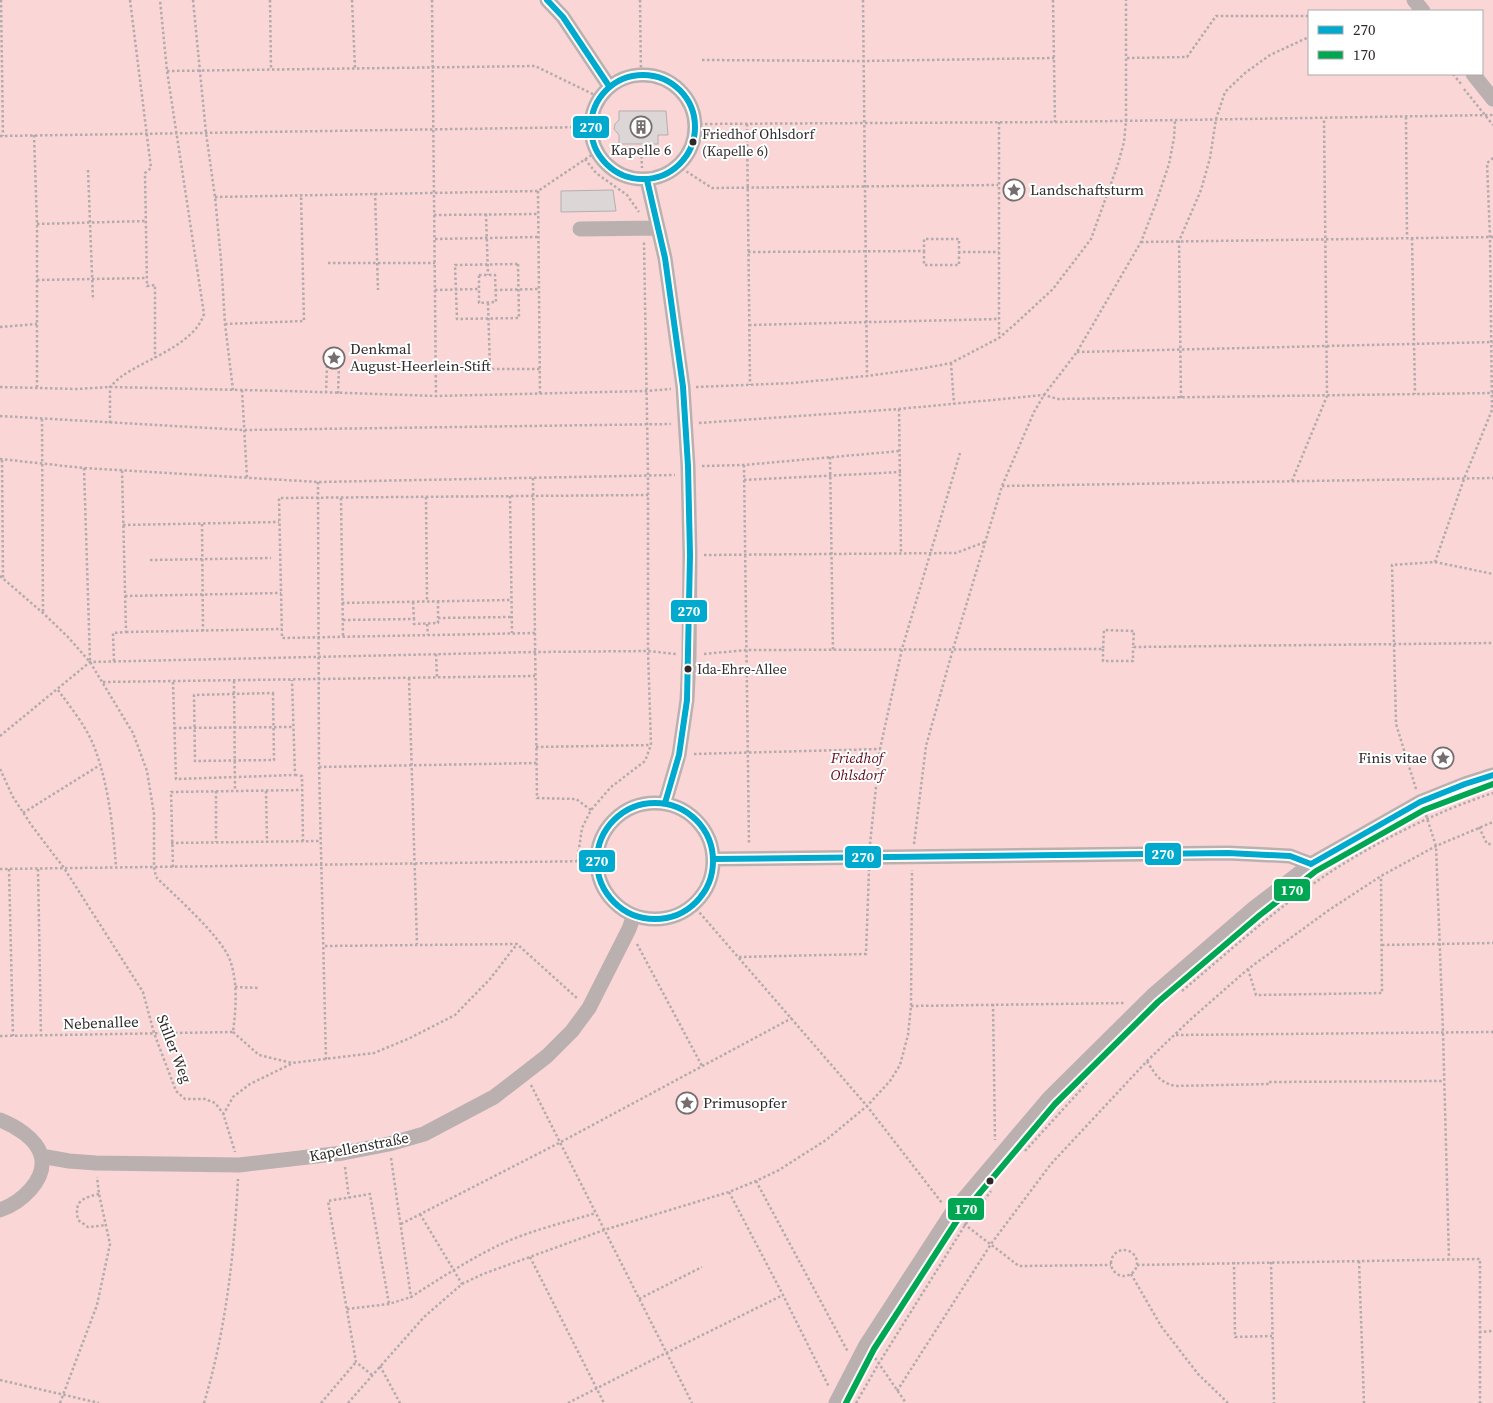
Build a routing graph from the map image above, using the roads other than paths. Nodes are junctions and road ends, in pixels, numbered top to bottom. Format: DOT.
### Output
graph roads {
  1 [pos="547,0"];
  2 [pos="1414,0"];
  3 [pos="1422,10"];
  4 [pos="1474,75"];
  5 [pos="604,92"];
  6 [pos="1493,99"];
  7 [pos="645,180"];
  8 [pos="651,228"];
  9 [pos="580,229"];
  10 [pos="1493,775"];
  11 [pos="665,803"];
  12 [pos="713,859"];
  13 [pos="1311,864"];
  14 [pos="632,922"];
  15 [pos="0,1120"];
  16 [pos="41,1156"];
  17 [pos="0,1210"];
  18 [pos="836,1403"];
  1 -- 5 [label="street"];
  2 -- 3 [label="street"];
  4 -- 6 [label="street"];
  5 -- 7 [label="street"];
  5 -- 7 [label="street"];
  7 -- 8 [label="street"];
  8 -- 9 [label="street"];
  8 -- 11 [label="street"];
  10 -- 13 [label="street"];
  11 -- 12 [label="street"];
  11 -- 14 [label="street"];
  12 -- 13 [label="street"];
  12 -- 14 [label="street"];
  13 -- 18 [label="street"];
  14 -- 16 [label="street, Kapellenstraße"];
  15 -- 16 [label="street"];
  16 -- 17 [label="street"];
}
